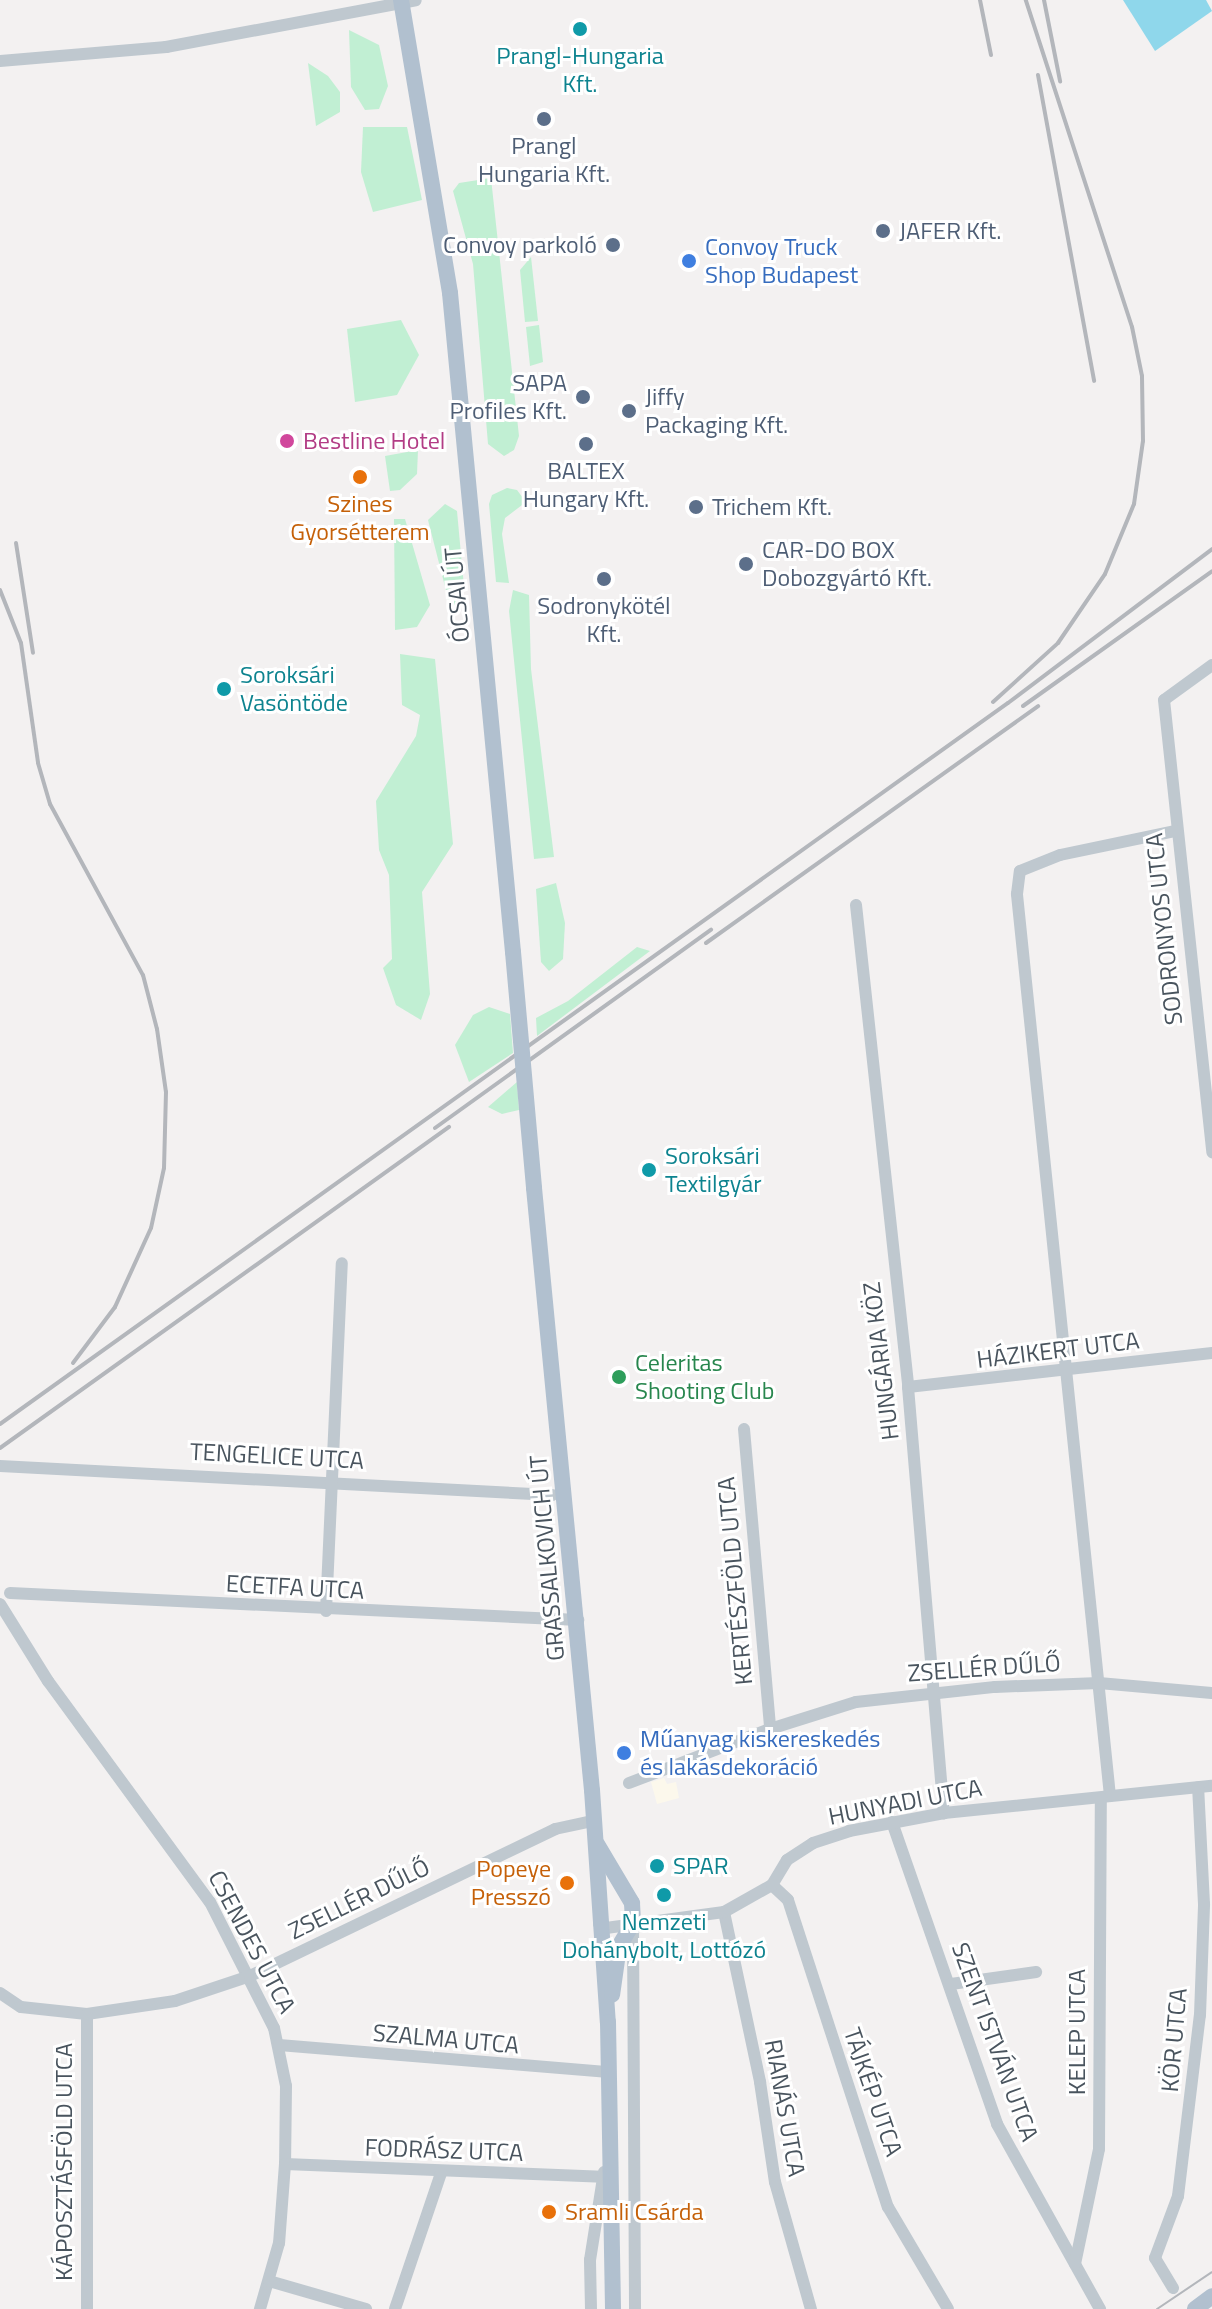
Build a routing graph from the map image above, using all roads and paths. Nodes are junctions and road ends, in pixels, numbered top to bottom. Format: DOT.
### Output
graph roads {
  1 [pos="406,1"];
  2 [pos="0,61"];
  3 [pos="1212,665"];
  4 [pos="1175,831"];
  5 [pos="856,905"];
  6 [pos="1212,1152"];
  7 [pos="534,1188"];
  8 [pos="342,1263"];
  9 [pos="1212,1353"];
  10 [pos="1063,1373"];
  11 [pos="908,1387"];
  12 [pos="744,1429"];
  13 [pos="0,1466"];
  14 [pos="332,1480"];
  15 [pos="552,1495"];
  16 [pos="10,1593"];
  17 [pos="0,1604"];
  18 [pos="326,1611"];
  19 [pos="578,1620"];
  20 [pos="1099,1683"];
  21 [pos="936,1692"];
  22 [pos="1212,1693"];
  23 [pos="770,1729"];
  24 [pos="629,1783"];
  25 [pos="1212,1786"];
  26 [pos="1198,1787"];
  27 [pos="1106,1797"];
  28 [pos="944,1813"];
  29 [pos="594,1821"];
  30 [pos="892,1822"];
  31 [pos="596,1843"];
  32 [pos="772,1885"];
  33 [pos="1208,1908"];
  34 [pos="724,1912"];
  35 [pos="633,1923"];
  36 [pos="599,1924"];
  37 [pos="1036,1972"];
  38 [pos="250,1976"];
  39 [pos="951,1984"];
  40 [pos="0,1993"];
  41 [pos="87,2014"];
  42 [pos="608,2022"];
  43 [pos="279,2045"];
  44 [pos="609,2072"];
  45 [pos="611,2149"];
  46 [pos="285,2164"];
  47 [pos="441,2173"];
  48 [pos="602,2177"];
  49 [pos="1075,2264"];
  50 [pos="269,2281"];
  51 [pos="1173,2288"];
  52 [pos="1212,2296"];
  53 [pos="87,2309"];
  54 [pos="260,2309"];
  55 [pos="366,2309"];
  56 [pos="395,2309"];
  57 [pos="591,2309"];
  58 [pos="613,2309"];
  59 [pos="635,2309"];
  60 [pos="811,2309"];
  61 [pos="948,2309"];
  62 [pos="1100,2309"];
  63 [pos="1195,2309"];
  1 -- 2 [label="street"];
  1 -- 7 [label="main road, ÓCSAI ÚT, bridge"];
  3 -- 4 [label="street, SODRONYOS UTCA"];
  4 -- 6 [label="street, SODRONYOS UTCA"];
  4 -- 10 [label="street, KELEP UTCA"];
  5 -- 11 [label="street, HUNGÁRIA KÖZ"];
  7 -- 19 [label="main road, GRASSALKOVICH ÚT"];
  8 -- 14 [label="street"];
  9 -- 10 [label="street, HÁZIKERT UTCA"];
  10 -- 11 [label="street, HÁZIKERT UTCA"];
  10 -- 20 [label="street, KELEP UTCA"];
  11 -- 21 [label="street, HUNGÁRIA KÖZ"];
  12 -- 23 [label="street, KERTÉSZFÖLD UTCA"];
  13 -- 14 [label="street, TENGELICE UTCA"];
  14 -- 15 [label="street, TENGELICE UTCA"];
  14 -- 18 [label="street"];
  16 -- 18 [label="street, ECETFA UTCA"];
  17 -- 38 [label="street, CSENDES UTCA"];
  18 -- 19 [label="street, ECETFA UTCA"];
  19 -- 29 [label="main road, GRASSALKOVICH ÚT"];
  20 -- 21 [label="street, ZSELLÉR DŰLŐ"];
  20 -- 22 [label="street, ZSELLÉR DŰLŐ"];
  20 -- 27 [label="street, KELEP UTCA"];
  21 -- 23 [label="street, ZSELLÉR DŰLŐ"];
  21 -- 28 [label="street, HUNGÁRIA KÖZ"];
  23 -- 24 [label="street, ZSELLÉR DŰLŐ"];
  25 -- 26 [label="street, HUNYADI UTCA"];
  26 -- 27 [label="street, HUNYADI UTCA"];
  26 -- 33 [label="street, KÖR UTCA"];
  27 -- 28 [label="street, HUNYADI UTCA"];
  27 -- 49 [label="street, KELEP UTCA"];
  28 -- 30 [label="street, HUNYADI UTCA"];
  29 -- 31 [label="main road, GRASSALKOVICH ÚT"];
  29 -- 38 [label="street, ZSELLÉR DŰLŐ"];
  30 -- 32 [label="street, HUNYADI UTCA"];
  30 -- 39 [label="street, SZENT ISTVÁN UTCA"];
  31 -- 35 [label="main road"];
  31 -- 36 [label="main road, GRASSALKOVICH ÚT"];
  32 -- 34 [label="street, HUNYADI UTCA"];
  32 -- 61 [label="street, TÁJKÉP UTCA"];
  33 -- 51 [label="street, KÖR UTCA"];
  34 -- 35 [label="street, HUNYADI UTCA"];
  34 -- 60 [label="street, RIANÁS UTCA"];
  35 -- 36 [label="street"];
  35 -- 42 [label="main road"];
  35 -- 59 [label="street"];
  36 -- 42 [label="main road, GRASSALKOVICH ÚT"];
  37 -- 39 [label="street"];
  38 -- 41 [label="street, ZSELLÉR DŰLŐ"];
  38 -- 43 [label="street, CSENDES UTCA"];
  39 -- 49 [label="street, SZENT ISTVÁN UTCA"];
  40 -- 41 [label="street, ZSELLÉR DŰLŐ"];
  41 -- 53 [label="street, KÁPOSZTÁSFÖLD UTCA"];
  42 -- 44 [label="main road, GRASSALKOVICH ÚT"];
  43 -- 44 [label="street, SZALMA UTCA"];
  43 -- 46 [label="street, CSENDES UTCA"];
  44 -- 45 [label="main road, GRASSALKOVICH ÚT"];
  45 -- 48 [label="street, GRASSALKOVICH ÚT"];
  45 -- 58 [label="main road, GRASSALKOVICH ÚT"];
  46 -- 47 [label="street, FODRÁSZ UTCA"];
  46 -- 50 [label="street, CSENDES UTCA"];
  47 -- 48 [label="street, FODRÁSZ UTCA"];
  47 -- 56 [label="street"];
  48 -- 57 [label="street, GRASSALKOVICH ÚT"];
  49 -- 62 [label="street, SZENT ISTVÁN UTCA"];
  50 -- 54 [label="street, CSENDES UTCA"];
  50 -- 55 [label="street"];
  52 -- 63 [label="main road"];
}
